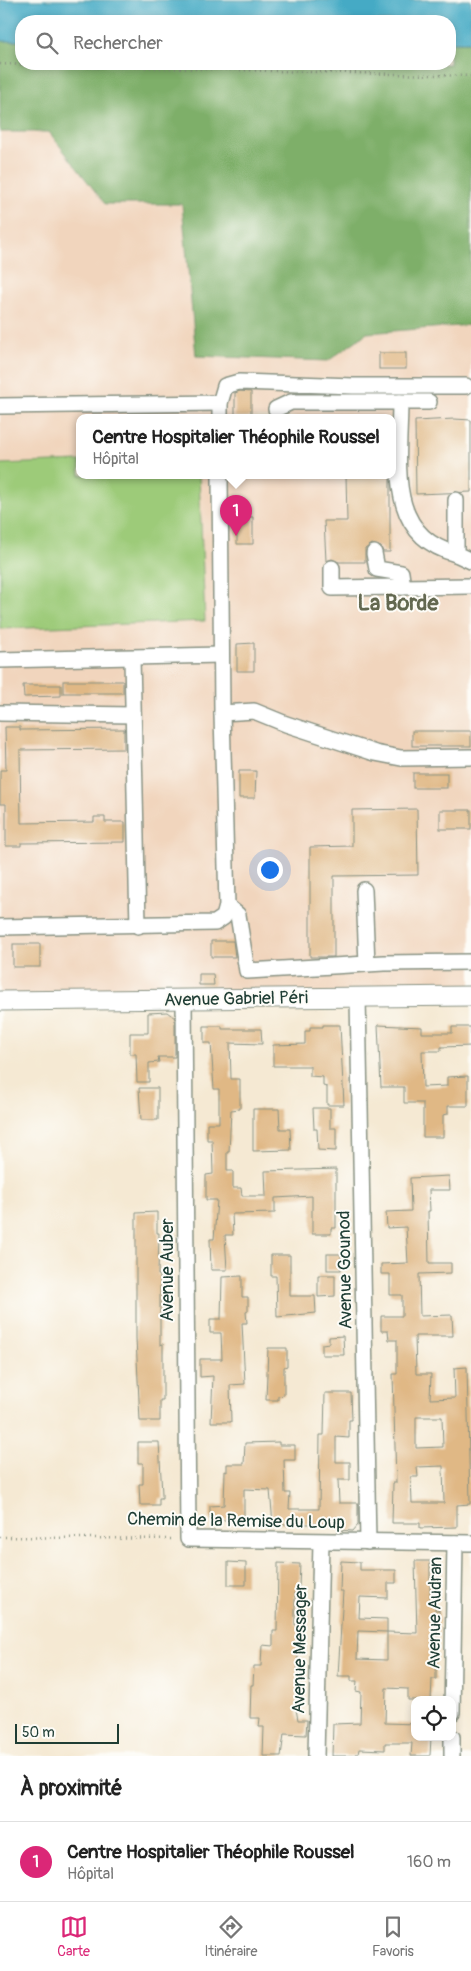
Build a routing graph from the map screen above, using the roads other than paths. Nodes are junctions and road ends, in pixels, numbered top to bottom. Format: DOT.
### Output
graph roads {
  1 [pos="466,386"];
  2 [pos="400,402"];
  3 [pos="429,402"];
  4 [pos="0,406"];
  5 [pos="220,410"];
  6 [pos="276,410"];
  7 [pos="220,479"];
  8 [pos="456,500"];
  9 [pos="374,552"];
  10 [pos="456,554"];
  11 [pos="471,561"];
  12 [pos="332,568"];
  13 [pos="471,586"];
  14 [pos="403,587"];
  15 [pos="221,655"];
  16 [pos="132,659"];
  17 [pos="0,660"];
  18 [pos="0,713"];
  19 [pos="222,713"];
  20 [pos="133,715"];
  21 [pos="471,757"];
  22 [pos="364,890"];
  23 [pos="227,906"];
  24 [pos="138,926"];
  25 [pos="0,928"];
  26 [pos="471,962"];
  27 [pos="367,964"];
  28 [pos="471,996"];
  29 [pos="358,997"];
  30 [pos="184,1000"];
  31 [pos="0,1001"];
  32 [pos="188,1539"];
  33 [pos="321,1542"];
  34 [pos="368,1542"];
  35 [pos="455,1543"];
  36 [pos="471,1543"];
  37 [pos="452,1696"];
  38 [pos="452,1741"];
  39 [pos="316,1756"];
  40 [pos="452,1756"];
  1 -- 5 [label="street"];
  2 -- 3 [label="street"];
  2 -- 6 [label="street"];
  2 -- 10 [label="street"];
  4 -- 5 [label="street"];
  7 -- 15 [label="street"];
  8 -- 10 [label="street"];
  9 -- 14 [label="street"];
  10 -- 11 [label="street"];
  12 -- 14 [label="street"];
  13 -- 14 [label="street"];
  15 -- 16 [label="street"];
  15 -- 19 [label="street"];
  16 -- 17 [label="street"];
  16 -- 20 [label="street"];
  18 -- 20 [label="street"];
  19 -- 21 [label="street"];
  19 -- 23 [label="street"];
  20 -- 24 [label="street"];
  22 -- 27 [label="street"];
  23 -- 24 [label="street"];
  23 -- 27 [label="street"];
  24 -- 25 [label="street"];
  26 -- 27 [label="street"];
  28 -- 29 [label="main road, Avenue Gabriel Péri"];
  29 -- 30 [label="main road, Avenue Gabriel Péri"];
  29 -- 34 [label="street, Avenue Gounod"];
  30 -- 31 [label="main road, Avenue Gabriel Péri"];
  30 -- 32 [label="street, Avenue Auber"];
  32 -- 33 [label="street, Chemin de la Remise du Loup"];
  33 -- 34 [label="street, Chemin de la Remise du Loup"];
  33 -- 39 [label="street, Avenue Messager"];
  34 -- 35 [label="street, Chemin de la Remise du Loup"];
  35 -- 36 [label="street, Chemin de la Remise du Loup"];
  35 -- 37 [label="street, Avenue Audran"];
  38 -- 40 [label="street"];
}
